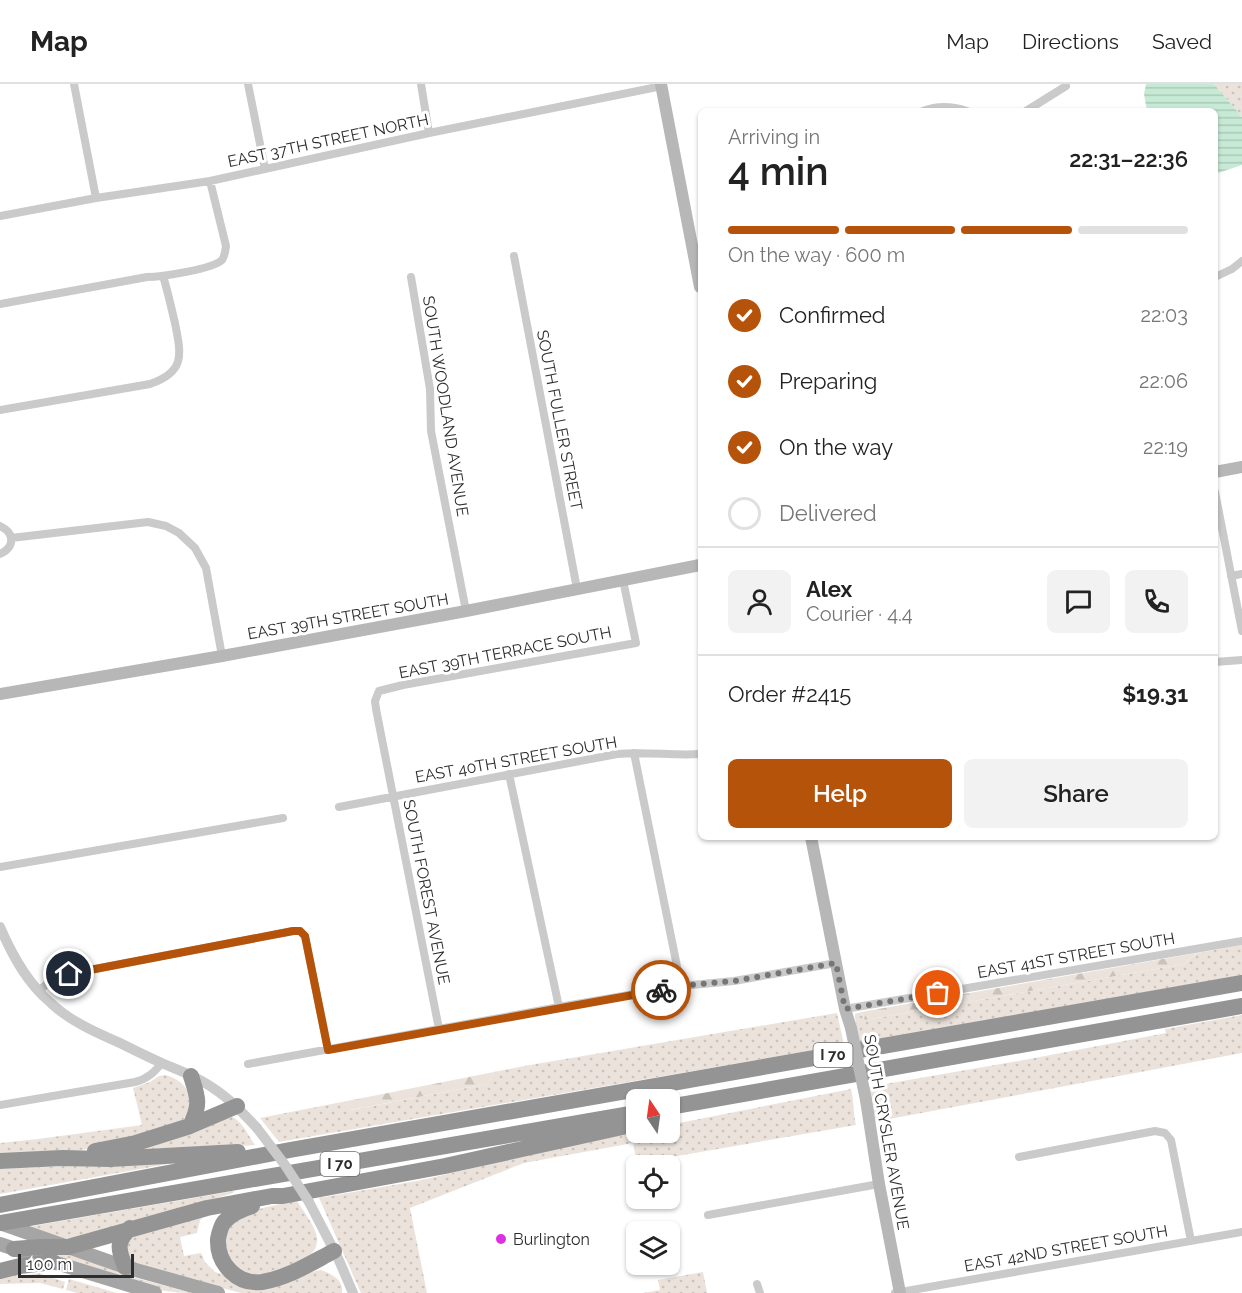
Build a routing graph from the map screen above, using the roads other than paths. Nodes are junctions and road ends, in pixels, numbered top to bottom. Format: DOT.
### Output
graph roads {
  1 [pos="74,84"];
  2 [pos="248,84"];
  3 [pos="421,84"];
  4 [pos="661,85"];
  5 [pos="1066,86"];
  6 [pos="936,108"];
  7 [pos="957,108"];
  8 [pos="1031,108"];
  9 [pos="429,133"];
  10 [pos="265,169"];
  11 [pos="211,183"];
  12 [pos="96,198"];
  13 [pos="0,216"];
  14 [pos="514,256"];
  15 [pos="1242,261"];
  16 [pos="698,263"];
  17 [pos="163,276"];
  18 [pos="1218,276"];
  19 [pos="411,277"];
  20 [pos="0,304"];
  21 [pos="0,410"];
  22 [pos="1242,467"];
  23 [pos="1218,471"];
  24 [pos="1218,508"];
  25 [pos="0,526"];
  26 [pos="11,538"];
  27 [pos="0,554"];
  28 [pos="698,565"];
  29 [pos="1242,574"];
  30 [pos="1231,576"];
  31 [pos="623,580"];
  32 [pos="577,589"];
  33 [pos="465,611"];
  34 [pos="1242,631"];
  35 [pos="222,656"];
  36 [pos="1242,660"];
  37 [pos="1218,662"];
  38 [pos="379,691"];
  39 [pos="0,694"];
  40 [pos="634,753"];
  41 [pos="698,754"];
  42 [pos="509,774"];
  43 [pos="393,797"];
  44 [pos="339,807"];
  45 [pos="283,818"];
  46 [pos="812,840"];
  47 [pos="0,867"];
  48 [pos="0,927"];
  49 [pos="1242,941"];
  50 [pos="836,963"];
  51 [pos="1242,983"];
  52 [pos="681,986"];
  53 [pos="38,991"];
  54 [pos="1242,1006"];
  55 [pos="559,1007"];
  56 [pos="845,1009"];
  57 [pos="439,1029"];
  58 [pos="328,1050"];
  59 [pos="162,1063"];
  60 [pos="248,1064"];
  61 [pos="192,1076"];
  62 [pos="823,1080"];
  63 [pos="680,1105"];
  64 [pos="0,1106"];
  65 [pos="237,1106"];
  66 [pos="680,1114"];
  67 [pos="626,1115"];
  68 [pos="190,1126"];
  69 [pos="626,1126"];
  70 [pos="290,1150"];
  71 [pos="1019,1157"];
  72 [pos="62,1158"];
  73 [pos="0,1161"];
  74 [pos="879,1184"];
  75 [pos="283,1196"];
  76 [pos="4,1205"];
  77 [pos="708,1215"];
  78 [pos="5,1225"];
  79 [pos="130,1228"];
  80 [pos="1242,1232"];
  81 [pos="1191,1241"];
  82 [pos="7,1246"];
  83 [pos="68,1247"];
  84 [pos="334,1251"];
  85 [pos="0,1261"];
  86 [pos="53,1262"];
  87 [pos="125,1267"];
  88 [pos="0,1271"];
  89 [pos="155,1293"];
  90 [pos="218,1293"];
  91 [pos="353,1293"];
  92 [pos="899,1293"];
  1 -- 12 [label="street"];
  2 -- 10 [label="street"];
  3 -- 9 [label="street"];
  4 -- 9 [label="street, EAST 37TH STREET NORTH"];
  4 -- 16 [label="main road"];
  5 -- 8 [label="street"];
  6 -- 7 [label="street"];
  9 -- 10 [label="street, EAST 37TH STREET NORTH"];
  10 -- 11 [label="street, EAST 37TH STREET NORTH"];
  11 -- 12 [label="street, EAST 37TH STREET NORTH"];
  11 -- 17 [label="street"];
  12 -- 13 [label="street, EAST 37TH STREET NORTH"];
  14 -- 32 [label="street, SOUTH FULLER STREET"];
  15 -- 18 [label="street"];
  17 -- 20 [label="street"];
  17 -- 21 [label="street"];
  19 -- 33 [label="street, SOUTH WOODLAND AVENUE"];
  22 -- 23 [label="main road"];
  24 -- 30 [label="street"];
  25 -- 26 [label="street"];
  26 -- 27 [label="street"];
  26 -- 35 [label="street"];
  28 -- 31 [label="main road, EAST 39TH STREET SOUTH"];
  29 -- 30 [label="street"];
  30 -- 34 [label="street"];
  31 -- 32 [label="main road, EAST 39TH STREET SOUTH"];
  31 -- 38 [label="street, EAST 39TH TERRACE SOUTH"];
  32 -- 33 [label="main road, EAST 39TH STREET SOUTH"];
  33 -- 35 [label="main road, EAST 39TH STREET SOUTH"];
  35 -- 39 [label="main road, EAST 39TH STREET SOUTH"];
  36 -- 37 [label="street"];
  38 -- 43 [label="street, SOUTH FOREST AVENUE"];
  40 -- 41 [label="street, EAST 40TH STREET SOUTH"];
  40 -- 42 [label="street, EAST 40TH STREET SOUTH"];
  40 -- 52 [label="street"];
  42 -- 43 [label="street, EAST 40TH STREET SOUTH"];
  42 -- 55 [label="street"];
  43 -- 44 [label="street, EAST 40TH STREET SOUTH"];
  43 -- 57 [label="street, SOUTH FOREST AVENUE"];
  45 -- 47 [label="street"];
  46 -- 50 [label="main road, SOUTH CRYSLER AVENUE"];
  48 -- 53 [label="street"];
  49 -- 56 [label="street, EAST 41ST STREET SOUTH"];
  50 -- 52 [label="street"];
  50 -- 56 [label="main road, SOUTH CRYSLER AVENUE"];
  51 -- 70 [label="highway, I 70"];
  52 -- 55 [label="street"];
  53 -- 58 [label="street"];
  53 -- 59 [label="street"];
  54 -- 62 [label="highway, I 70"];
  55 -- 57 [label="street"];
  56 -- 74 [label="main road, SOUTH CRYSLER AVENUE, bridge"];
  57 -- 58 [label="street"];
  58 -- 60 [label="street"];
  59 -- 61 [label="street"];
  59 -- 64 [label="street"];
  61 -- 65 [label="street"];
  61 -- 68 [label="highway"];
  62 -- 63 [label="highway, I 70"];
  62 -- 66 [label="highway"];
  65 -- 68 [label="highway"];
  65 -- 84 [label="street, bridge"];
  67 -- 78 [label="highway, I 70"];
  68 -- 72 [label="highway"];
  69 -- 75 [label="highway"];
  70 -- 72 [label="highway"];
  70 -- 76 [label="highway, I 70"];
  71 -- 81 [label="street"];
  72 -- 73 [label="highway"];
  74 -- 77 [label="street"];
  74 -- 92 [label="main road, SOUTH CRYSLER AVENUE"];
  75 -- 79 [label="highway"];
  75 -- 84 [label="highway"];
  78 -- 82 [label="highway"];
  78 -- 83 [label="main road"];
  79 -- 83 [label="highway"];
  79 -- 87 [label="highway"];
  80 -- 81 [label="street, EAST 42ND STREET SOUTH"];
  81 -- 92 [label="street, EAST 42ND STREET SOUTH"];
  82 -- 83 [label="highway"];
  82 -- 85 [label="highway"];
  82 -- 86 [label="main road"];
  83 -- 87 [label="main road"];
  84 -- 91 [label="street"];
  86 -- 88 [label="highway"];
  86 -- 89 [label="main road"];
  87 -- 90 [label="main road"];
}
